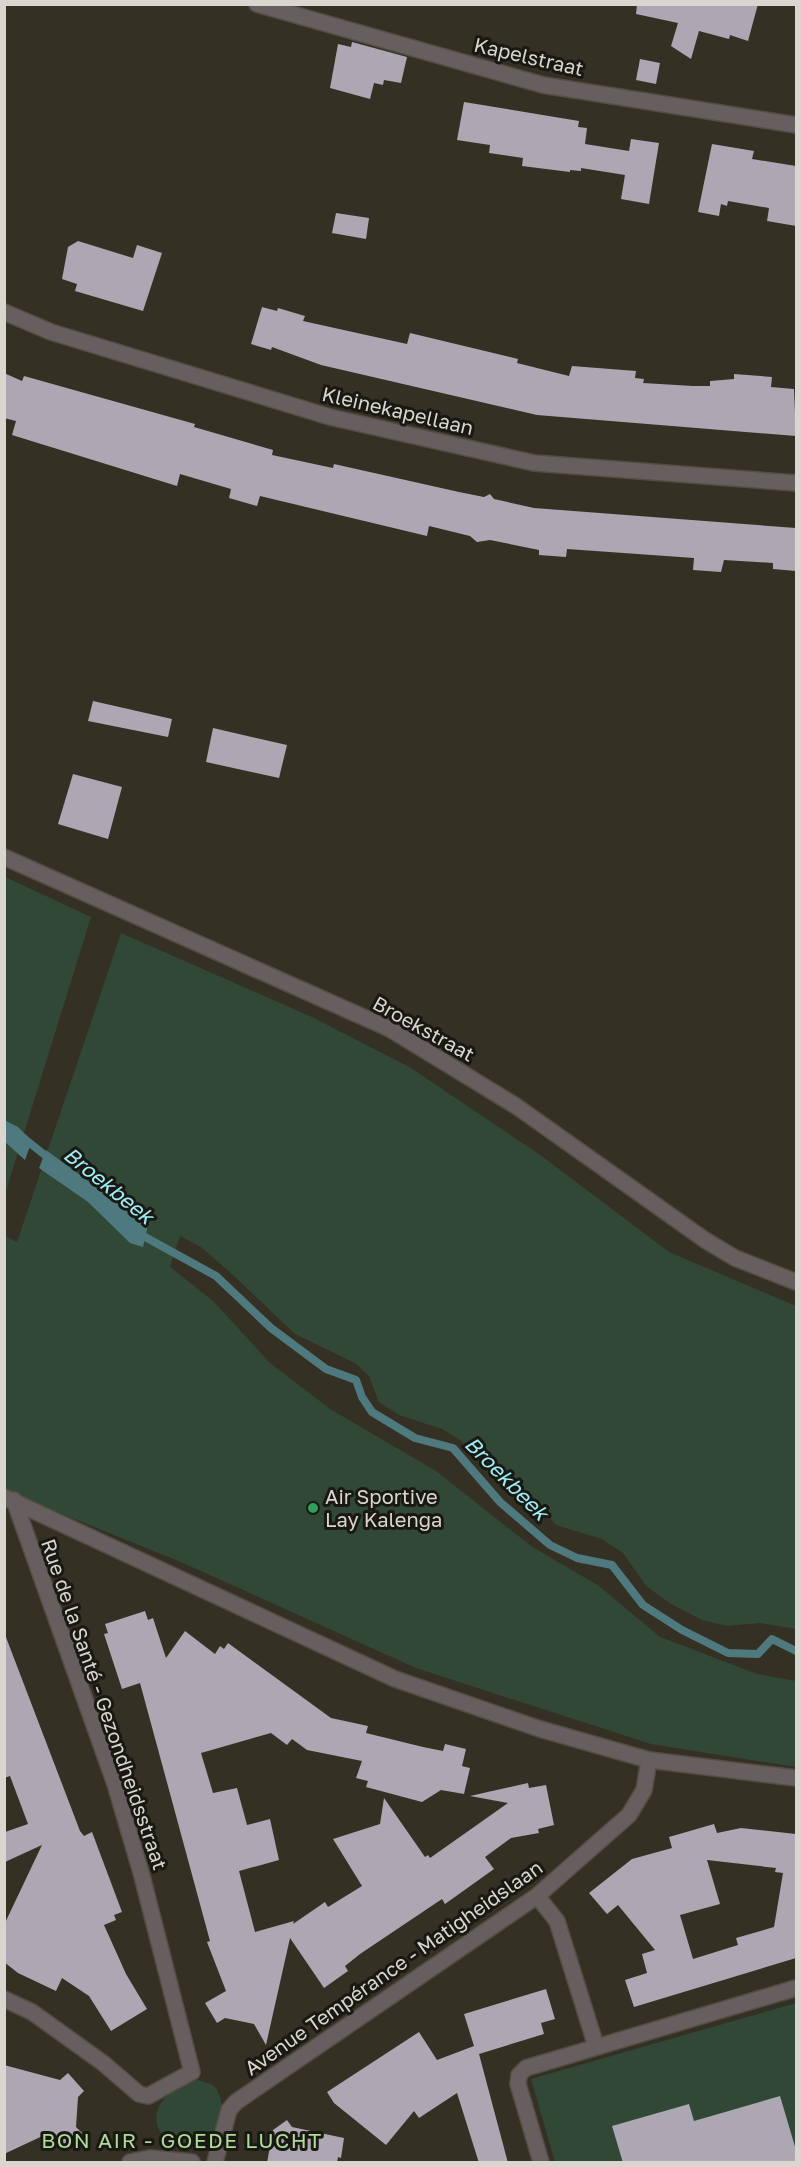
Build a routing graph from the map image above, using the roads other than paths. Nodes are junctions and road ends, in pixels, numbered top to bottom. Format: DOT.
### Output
graph roads {
  1 [pos="257,4"];
  2 [pos="796,125"];
  3 [pos="4,312"];
  4 [pos="796,483"];
  5 [pos="4,857"];
  6 [pos="796,1282"];
  7 [pos="9,1498"];
  8 [pos="649,1760"];
  9 [pos="796,1778"];
  10 [pos="537,1896"];
  11 [pos="796,1988"];
  12 [pos="4,1998"];
  13 [pos="596,2046"];
  14 [pos="130,2163"];
  15 [pos="192,2163"];
  16 [pos="215,2163"];
  17 [pos="542,2163"];
  1 -- 2 [label="street, Kapelstraat"];
  3 -- 4 [label="street, Kleinekapellaan"];
  5 -- 6 [label="street, Broekstraat"];
  7 -- 8 [label="street"];
  7 -- 12 [label="street, Rue de la Santé - Gezondheidsstraat"];
  8 -- 9 [label="street"];
  8 -- 10 [label="street, Avenue Tempérance - Matigheidslaan"];
  10 -- 13 [label="street"];
  10 -- 16 [label="street, Avenue Tempérance - Matigheidslaan"];
  11 -- 13 [label="street"];
  13 -- 17 [label="street"];
  14 -- 15 [label="street"];
}
